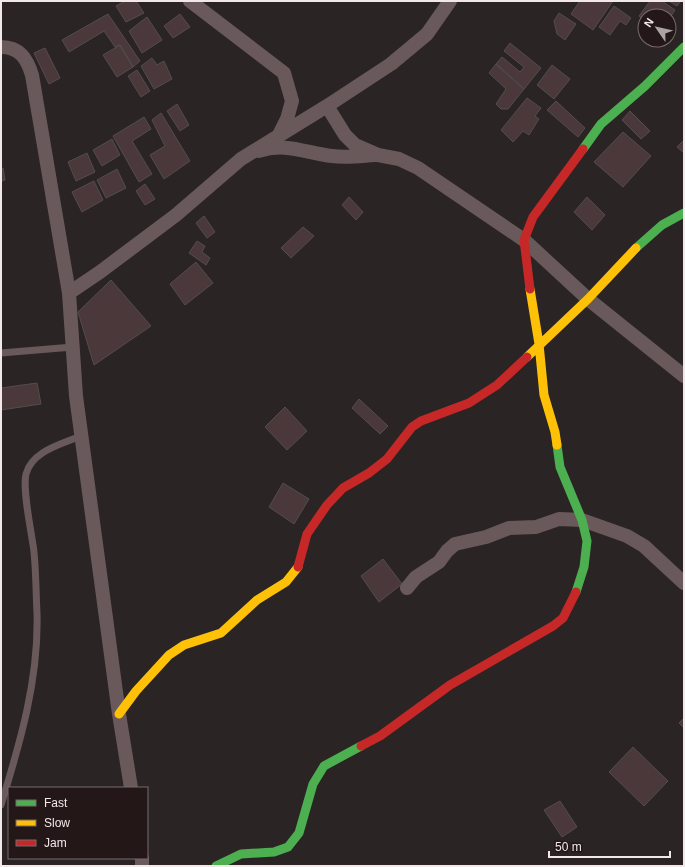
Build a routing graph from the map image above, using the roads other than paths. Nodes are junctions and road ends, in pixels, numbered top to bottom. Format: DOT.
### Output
graph roads {
  1 [pos="190,1"];
  2 [pos="450,1"];
  3 [pos="684,46"];
  4 [pos="1,47"];
  5 [pos="327,106"];
  6 [pos="279,135"];
  7 [pos="251,153"];
  8 [pos="378,155"];
  9 [pos="684,213"];
  10 [pos="524,240"];
  11 [pos="69,293"];
  12 [pos="588,299"];
  13 [pos="539,344"];
  14 [pos="73,347"];
  15 [pos="1,353"];
  16 [pos="684,376"];
  17 [pos="81,436"];
  18 [pos="582,520"];
  19 [pos="684,583"];
  20 [pos="408,588"];
  21 [pos="119,714"];
  22 [pos="131,787"];
  23 [pos="1,805"];
  24 [pos="216,866"];
  1 -- 6 [label="street"];
  2 -- 5 [label="street"];
  3 -- 10 [label="street"];
  4 -- 11 [label="street"];
  5 -- 6 [label="street"];
  5 -- 8 [label="street"];
  6 -- 7 [label="street"];
  7 -- 8 [label="street"];
  7 -- 11 [label="street"];
  8 -- 10 [label="street"];
  9 -- 12 [label="street"];
  10 -- 12 [label="street"];
  10 -- 13 [label="street"];
  11 -- 14 [label="street"];
  12 -- 13 [label="street"];
  12 -- 16 [label="street"];
  13 -- 18 [label="street"];
  13 -- 21 [label="street"];
  14 -- 15 [label="lane"];
  14 -- 17 [label="street"];
  17 -- 21 [label="street"];
  17 -- 23 [label="lane"];
  18 -- 19 [label="street"];
  18 -- 20 [label="street"];
  18 -- 24 [label="street"];
  21 -- 22 [label="street"];
}
